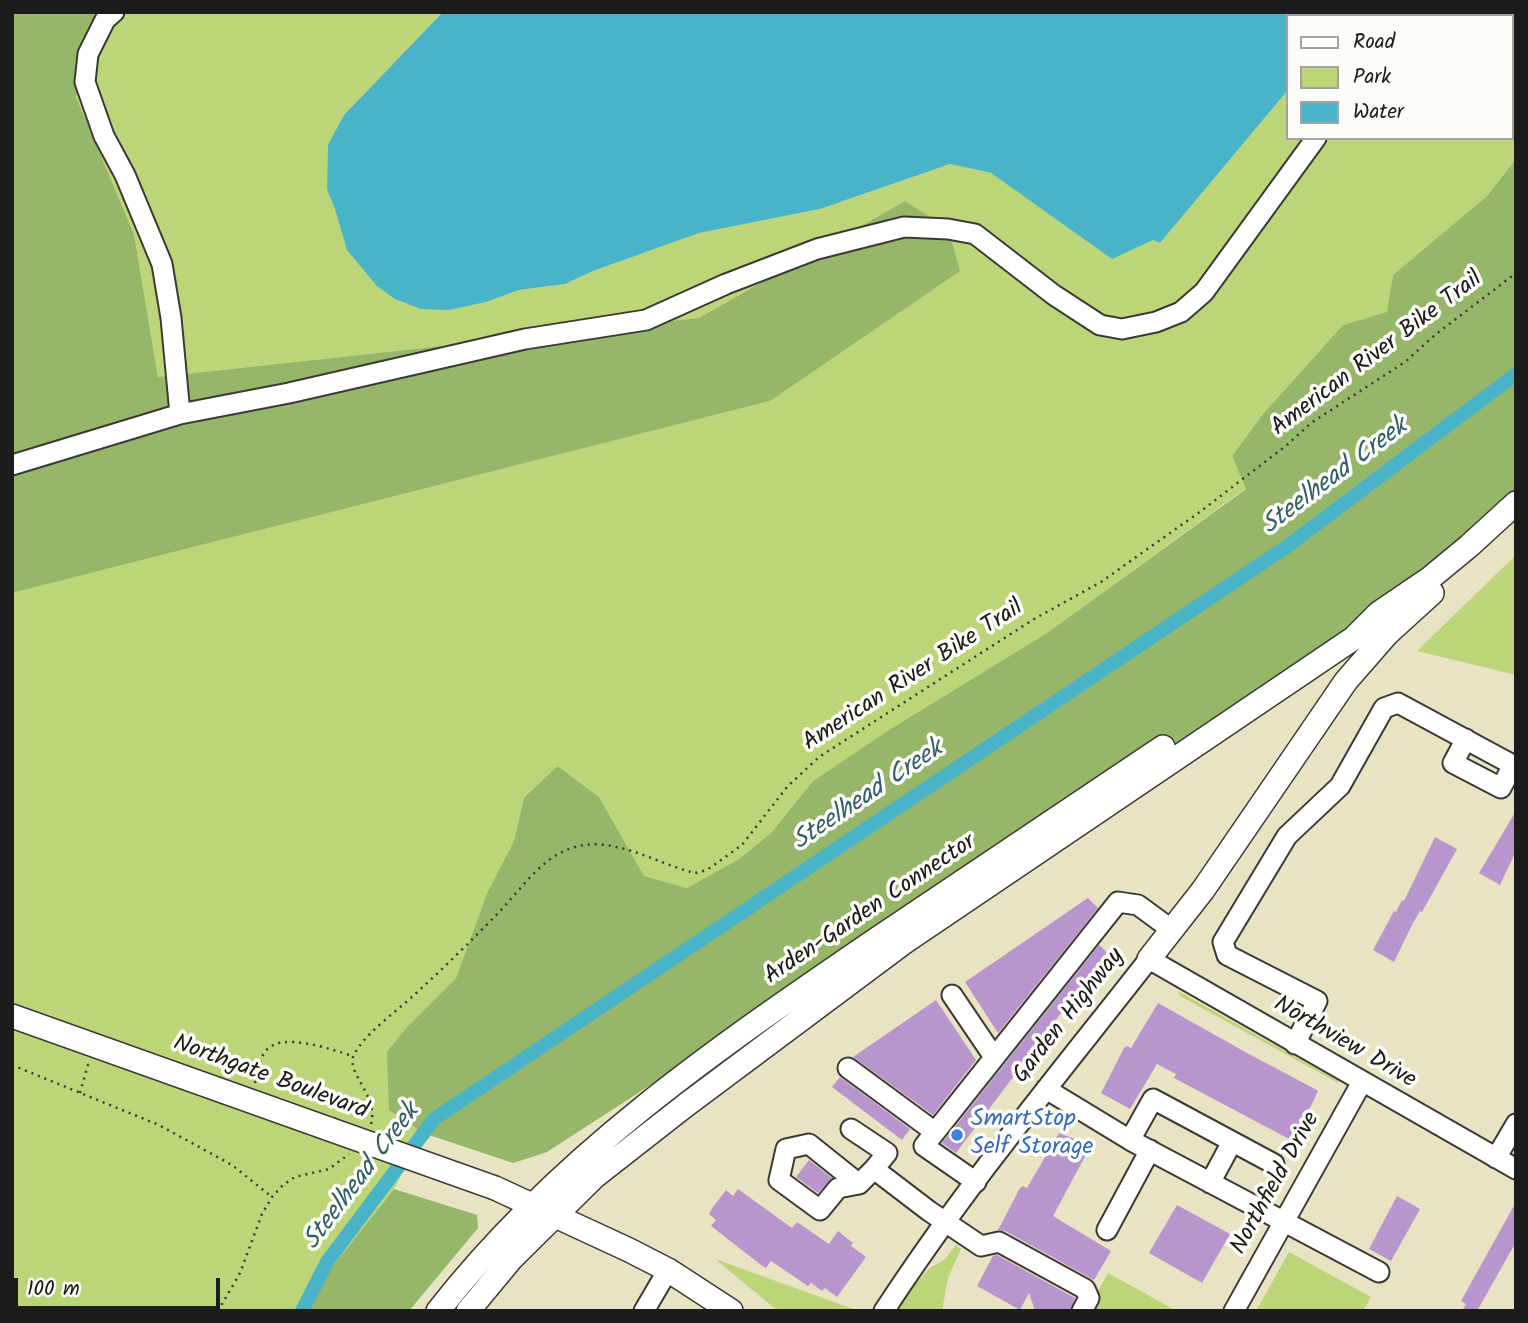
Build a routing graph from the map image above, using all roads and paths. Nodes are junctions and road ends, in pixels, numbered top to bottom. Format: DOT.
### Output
graph roads {
  1 [pos="114,12"];
  2 [pos="1315,140"];
  3 [pos="1516,273"];
  4 [pos="180,414"];
  5 [pos="12,465"];
  6 [pos="1516,503"];
  7 [pos="1468,546"];
  8 [pos="1380,613"];
  9 [pos="1466,739"];
  10 [pos="1172,930"];
  11 [pos="1149,959"];
  12 [pos="952,995"];
  13 [pos="12,1016"];
  14 [pos="93,1044"];
  15 [pos="1294,1044"];
  16 [pos="353,1056"];
  17 [pos="994,1057"];
  18 [pos="12,1065"];
  19 [pos="848,1068"];
  20 [pos="1362,1082"];
  21 [pos="1046,1088"];
  22 [pos="80,1093"];
  23 [pos="249,1099"];
  24 [pos="1516,1124"];
  25 [pos="371,1126"];
  26 [pos="851,1129"];
  27 [pos="935,1132"];
  28 [pos="1130,1140"];
  29 [pos="1232,1142"];
  30 [pos="1150,1150"];
  31 [pos="352,1151"];
  32 [pos="1496,1158"];
  33 [pos="1273,1164"];
  34 [pos="874,1168"];
  35 [pos="1516,1169"];
  36 [pos="976,1182"];
  37 [pos="1210,1183"];
  38 [pos="859,1184"];
  39 [pos="272,1197"];
  40 [pos="532,1203"];
  41 [pos="556,1214"];
  42 [pos="946,1223"];
  43 [pos="1283,1223"];
  44 [pos="1107,1230"];
  45 [pos="668,1270"];
  46 [pos="1379,1272"];
  47 [pos="218,1311"];
  48 [pos="438,1311"];
  49 [pos="468,1311"];
  50 [pos="644,1311"];
  51 [pos="731,1311"];
  52 [pos="884,1311"];
  53 [pos="1082,1311"];
  54 [pos="1234,1311"];
  1 -- 4 [label="street"];
  2 -- 4 [label="street"];
  3 -- 16 [label="path, American River Bike Trail"];
  4 -- 5 [label="street"];
  6 -- 7 [label="main road"];
  7 -- 8 [label="main road, Arden-Garden Connector"];
  7 -- 10 [label="main road"];
  8 -- 40 [label="main road, Arden-Garden Connector"];
  8 -- 41 [label="main road, Arden-Garden Connector"];
  9 -- 15 [label="street"];
  10 -- 11 [label="main road"];
  10 -- 17 [label="street"];
  11 -- 15 [label="street, Northview Drive"];
  11 -- 21 [label="street, Garden Highway"];
  12 -- 17 [label="street"];
  13 -- 14 [label="main road, Northgate Boulevard"];
  14 -- 22 [label="path"];
  14 -- 23 [label="main road, Northgate Boulevard"];
  15 -- 20 [label="street, Northview Drive"];
  16 -- 23 [label="path"];
  16 -- 25 [label="path"];
  17 -- 27 [label="street"];
  18 -- 22 [label="path"];
  19 -- 27 [label="street"];
  20 -- 32 [label="street, Northview Drive"];
  20 -- 43 [label="street, Northfield Drive"];
  21 -- 28 [label="street"];
  21 -- 36 [label="street, Garden Highway"];
  22 -- 39 [label="path"];
  23 -- 40 [label="main road, Northgate Boulevard, bridge"];
  24 -- 32 [label="street"];
  26 -- 34 [label="street"];
  27 -- 36 [label="street"];
  28 -- 29 [label="street"];
  28 -- 30 [label="street"];
  29 -- 33 [label="street"];
  29 -- 37 [label="street"];
  30 -- 37 [label="street"];
  30 -- 44 [label="street"];
  31 -- 39 [label="path"];
  32 -- 35 [label="street, Northview Drive"];
  34 -- 38 [label="street"];
  34 -- 42 [label="street"];
  36 -- 42 [label="street, Garden Highway"];
  37 -- 43 [label="street"];
  39 -- 47 [label="path"];
  40 -- 41 [label="main road, Northgate Boulevard"];
  40 -- 48 [label="main road, Arden-Garden Connector"];
  41 -- 45 [label="main road, Northgate Boulevard"];
  41 -- 49 [label="main road, Arden-Garden Connector"];
  42 -- 52 [label="street, Garden Highway"];
  42 -- 53 [label="street"];
  43 -- 46 [label="street"];
  43 -- 54 [label="street, Northfield Drive"];
  45 -- 50 [label="street"];
  45 -- 51 [label="main road, Northgate Boulevard"];
}
